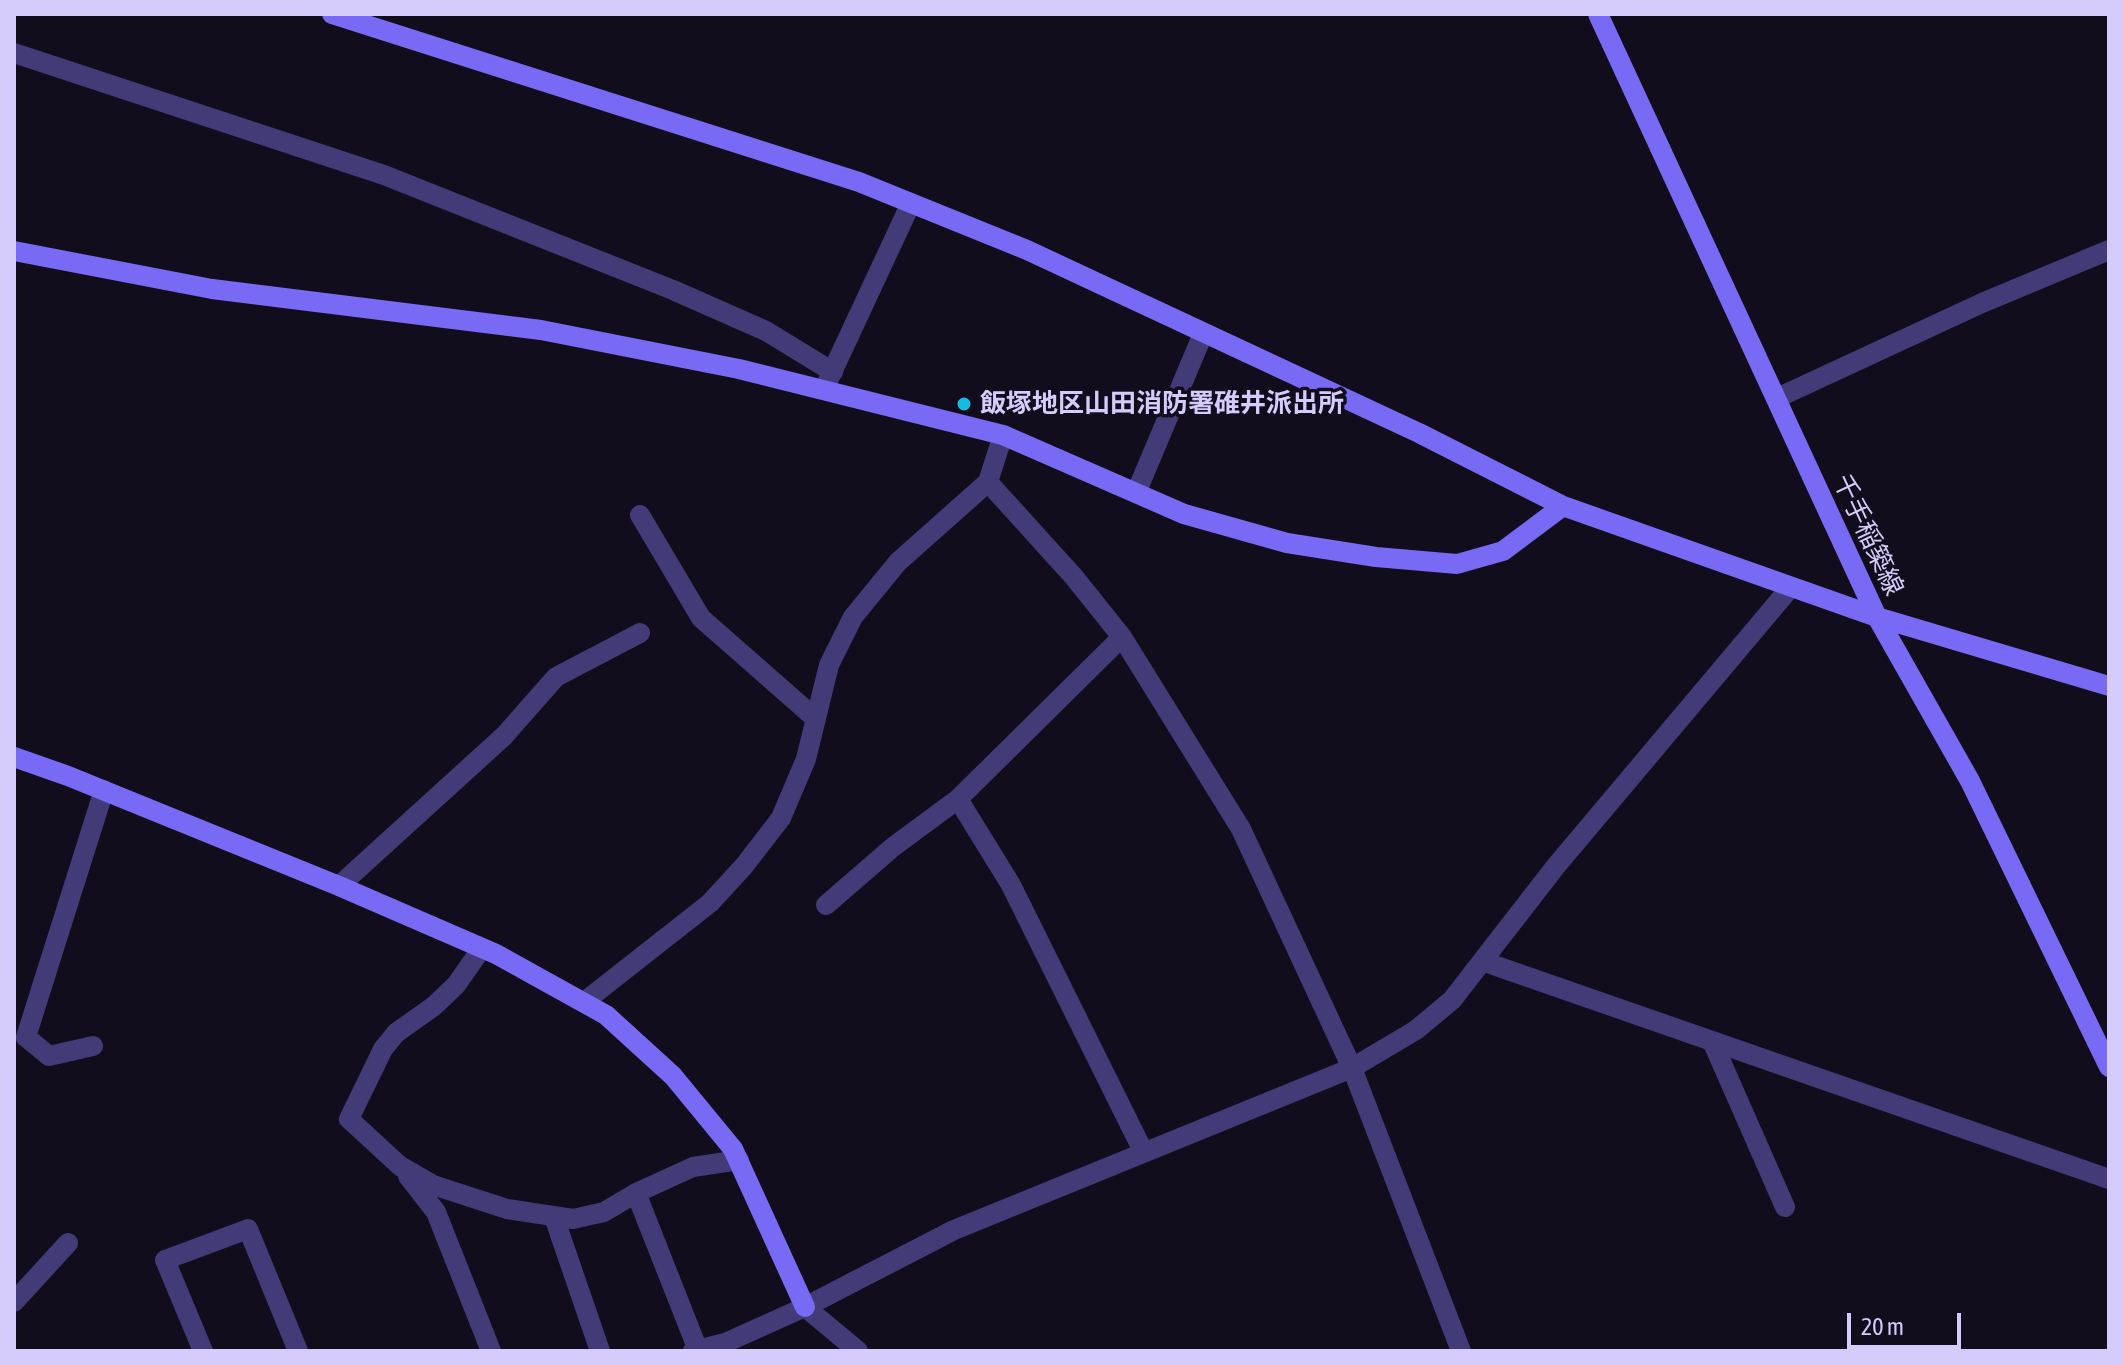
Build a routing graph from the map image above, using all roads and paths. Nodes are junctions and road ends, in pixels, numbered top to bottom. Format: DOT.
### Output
graph roads {
  1 [pos="332,14"];
  2 [pos="1598,14"];
  3 [pos="14,53"];
  4 [pos="911,203"];
  5 [pos="2109,250"];
  6 [pos="14,251"];
  7 [pos="1203,334"];
  8 [pos="828,381"];
  9 [pos="1777,398"];
  10 [pos="1003,435"];
  11 [pos="988,482"];
  12 [pos="1136,493"];
  13 [pos="1563,506"];
  14 [pos="640,515"];
  15 [pos="1790,588"];
  16 [pos="1877,617"];
  17 [pos="640,633"];
  18 [pos="1122,637"];
  19 [pos="2109,686"];
  20 [pos="816,719"];
  21 [pos="14,757"];
  22 [pos="104,790"];
  23 [pos="958,799"];
  24 [pos="339,886"];
  25 [pos="826,905"];
  26 [pos="482,948"];
  27 [pos="1482,961"];
  28 [pos="584,1002"];
  29 [pos="1712,1041"];
  30 [pos="93,1046"];
  31 [pos="2109,1067"];
  32 [pos="1352,1068"];
  33 [pos="1143,1151"];
  34 [pos="739,1160"];
  35 [pos="400,1166"];
  36 [pos="2109,1179"];
  37 [pos="636,1193"];
  38 [pos="1785,1207"];
  39 [pos="554,1217"];
  40 [pos="68,1243"];
  41 [pos="14,1302"];
  42 [pos="805,1307"];
  43 [pos="723,1347"];
  44 [pos="695,1350"];
  45 [pos="203,1351"];
  46 [pos="298,1351"];
  47 [pos="491,1351"];
  48 [pos="600,1351"];
  49 [pos="858,1351"];
  50 [pos="1461,1351"];
  1 -- 4 [label="street"];
  2 -- 9 [label="street, 千手稲築線"];
  3 -- 8 [label="street"];
  4 -- 7 [label="street"];
  4 -- 8 [label="street"];
  5 -- 9 [label="street"];
  6 -- 8 [label="street"];
  7 -- 12 [label="street"];
  7 -- 13 [label="street"];
  8 -- 10 [label="street"];
  9 -- 16 [label="street, 千手稲築線"];
  10 -- 11 [label="street"];
  10 -- 12 [label="street"];
  11 -- 18 [label="street"];
  11 -- 20 [label="street"];
  12 -- 13 [label="street"];
  13 -- 15 [label="street"];
  14 -- 20 [label="street"];
  15 -- 16 [label="street"];
  15 -- 27 [label="street"];
  16 -- 19 [label="street"];
  16 -- 31 [label="street, 千手稲築線"];
  17 -- 24 [label="street"];
  18 -- 23 [label="street"];
  18 -- 32 [label="street"];
  20 -- 28 [label="street"];
  21 -- 22 [label="street"];
  22 -- 24 [label="street"];
  22 -- 30 [label="street"];
  23 -- 25 [label="street"];
  23 -- 33 [label="street"];
  24 -- 26 [label="street"];
  26 -- 28 [label="street"];
  26 -- 35 [label="street"];
  27 -- 29 [label="street"];
  27 -- 32 [label="street"];
  28 -- 34 [label="street"];
  29 -- 36 [label="street"];
  29 -- 38 [label="street"];
  32 -- 33 [label="street"];
  32 -- 50 [label="street"];
  33 -- 42 [label="street"];
  34 -- 37 [label="street"];
  34 -- 42 [label="street"];
  35 -- 39 [label="street"];
  35 -- 47 [label="street"];
  37 -- 39 [label="street"];
  37 -- 44 [label="street"];
  39 -- 48 [label="street"];
  40 -- 41 [label="street"];
  42 -- 43 [label="street"];
  42 -- 49 [label="street"];
  43 -- 44 [label="street"];
  45 -- 46 [label="street"];
}
